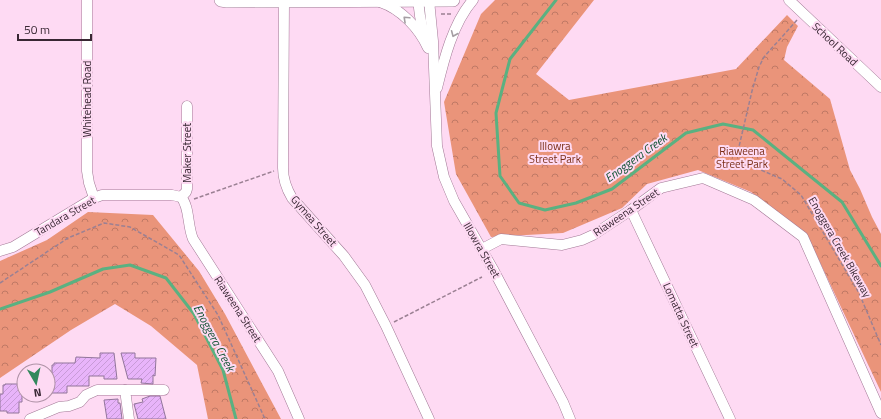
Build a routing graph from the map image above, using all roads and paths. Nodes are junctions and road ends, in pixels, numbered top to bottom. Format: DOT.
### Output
graph roads {
  1 [pos="87,0"];
  2 [pos="221,0"];
  3 [pos="376,0"];
  4 [pos="418,0"];
  5 [pos="429,0"];
  6 [pos="453,0"];
  7 [pos="473,0"];
  8 [pos="789,0"];
  9 [pos="284,1"];
  10 [pos="452,14"];
  11 [pos="438,15"];
  12 [pos="798,20"];
  13 [pos="428,48"];
  14 [pos="434,69"];
  15 [pos="881,87"];
  16 [pos="435,98"];
  17 [pos="187,106"];
  18 [pos="283,168"];
  19 [pos="94,198"];
  20 [pos="183,200"];
  21 [pos="631,210"];
  22 [pos="482,249"];
  23 [pos="0,251"];
  24 [pos="482,277"];
  25 [pos="0,283"];
  26 [pos="386,326"];
  27 [pos="881,345"];
  28 [pos="124,390"];
  29 [pos="164,390"];
  30 [pos="881,413"];
  31 [pos="30,419"];
  32 [pos="128,419"];
  33 [pos="265,419"];
  34 [pos="299,419"];
  35 [pos="429,419"];
  36 [pos="570,419"];
  37 [pos="730,419"];
  1 -- 19 [label="street, Whitehead Road"];
  2 -- 9 [label="main road"];
  3 -- 4 [label="main road"];
  3 -- 9 [label="main road"];
  13 -- 3 [label="street, one-way"];
  4 -- 5 [label="main road"];
  4 -- 13 [label="street, Illowra Street"];
  5 -- 6 [label="main road"];
  5 -- 14 [label="street, Illowra Street"];
  7 -- 16 [label="street, one-way"];
  8 -- 15 [label="street, School Road"];
  9 -- 18 [label="street, Gymea Street"];
  10 -- 11 [label="path"];
  12 -- 27 [label="path, Enoggera Creek Bikeway"];
  13 -- 14 [label="street, Illowra Street"];
  14 -- 16 [label="street, Illowra Street"];
  16 -- 22 [label="street, Illowra Street"];
  17 -- 20 [label="street, Maker Street"];
  18 -- 20 [label="path"];
  18 -- 26 [label="street, Gymea Street"];
  19 -- 20 [label="street, Tandara Street"];
  19 -- 23 [label="street, Tandara Street"];
  20 -- 34 [label="street, Riaweena Street"];
  21 -- 22 [label="street, Riaweena Street"];
  21 -- 30 [label="street, Riaweena Street"];
  21 -- 37 [label="street, Lomatta Street"];
  22 -- 36 [label="street, Illowra Street"];
  24 -- 26 [label="path"];
  25 -- 33 [label="path"];
  26 -- 35 [label="street, Gymea Street"];
  28 -- 29 [label="street"];
  28 -- 31 [label="street"];
  28 -- 32 [label="street"];
}
